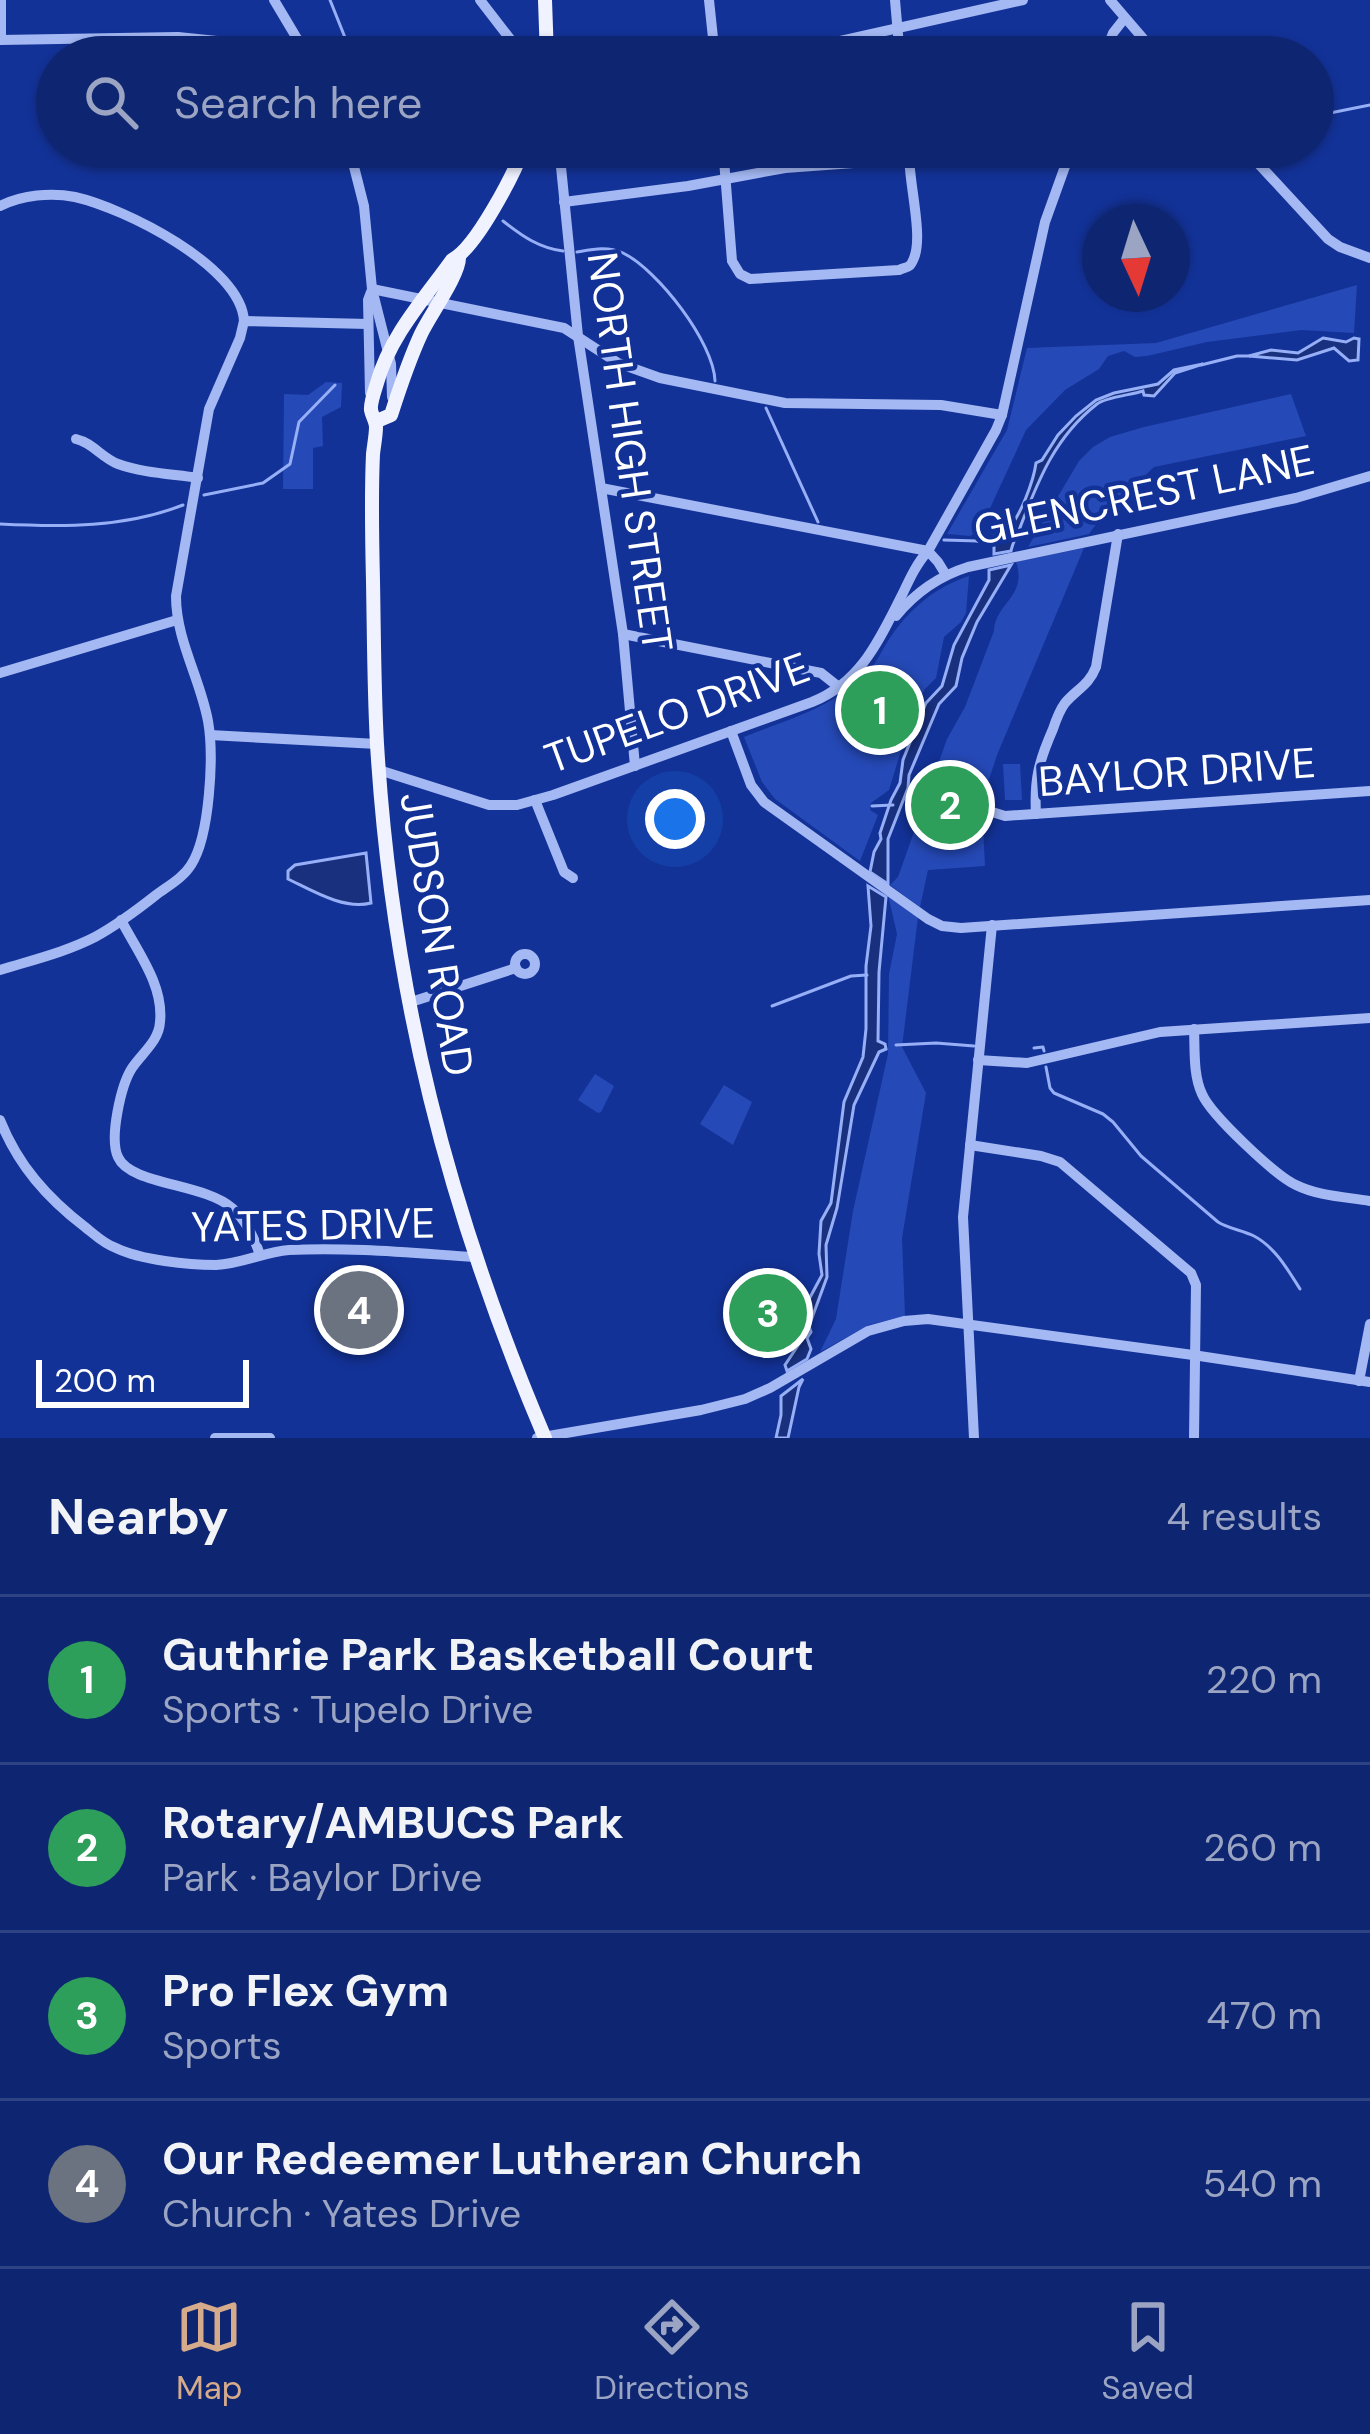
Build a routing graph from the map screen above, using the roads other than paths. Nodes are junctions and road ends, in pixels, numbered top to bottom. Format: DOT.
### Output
graph roads {
  1 [pos="1,0"];
  2 [pos="274,0"];
  3 [pos="480,0"];
  4 [pos="545,0"];
  5 [pos="709,0"];
  6 [pos="895,0"];
  7 [pos="1023,0"];
  8 [pos="1110,0"];
  9 [pos="1124,19"];
  10 [pos="898,29"];
  11 [pos="296,36"];
  12 [pos="508,36"];
  13 [pos="548,36"];
  14 [pos="713,36"];
  15 [pos="866,36"];
  16 [pos="898,36"];
  17 [pos="1112,36"];
  18 [pos="1140,36"];
  19 [pos="36,39"];
  20 [pos="1,40"];
  21 [pos="354,168"];
  22 [pos="514,168"];
  23 [pos="562,168"];
  24 [pos="725,168"];
  25 [pos="785,168"];
  26 [pos="911,168"];
  27 [pos="1065,168"];
  28 [pos="1263,168"];
  29 [pos="726,178"];
  30 [pos="565,202"];
  31 [pos="1,204"];
  32 [pos="1370,259"];
  33 [pos="372,289"];
  34 [pos="430,300"];
  35 [pos="244,322"];
  36 [pos="368,324"];
  37 [pos="578,336"];
  38 [pos="388,352"];
  39 [pos="380,415"];
  40 [pos="1002,415"];
  41 [pos="76,439"];
  42 [pos="1370,476"];
  43 [pos="198,478"];
  44 [pos="601,488"];
  45 [pos="1118,535"];
  46 [pos="928,551"];
  47 [pos="946,575"];
  48 [pos="177,620"];
  49 [pos="883,632"];
  50 [pos="623,634"];
  51 [pos="0,673"];
  52 [pos="840,688"];
  53 [pos="731,731"];
  54 [pos="210,735"];
  55 [pos="377,744"];
  56 [pos="634,766"];
  57 [pos="379,770"];
  58 [pos="1370,791"];
  59 [pos="535,800"];
  60 [pos="988,812"];
  61 [pos="1036,814"];
  62 [pos="573,878"];
  63 [pos="1370,900"];
  64 [pos="121,920"];
  65 [pos="992,926"];
  66 [pos="516,968"];
  67 [pos="0,970"];
  68 [pos="409,1003"];
  69 [pos="1370,1018"];
  70 [pos="1194,1029"];
  71 [pos="978,1060"];
  72 [pos="0,1120"];
  73 [pos="970,1145"];
  74 [pos="1370,1201"];
  75 [pos="260,1255"];
  76 [pos="474,1257"];
  77 [pos="968,1323"];
  78 [pos="1370,1324"];
  79 [pos="1193,1355"];
  80 [pos="1365,1382"];
  81 [pos="215,1438"];
  82 [pos="271,1438"];
  83 [pos="542,1438"];
  84 [pos="974,1438"];
  85 [pos="1194,1438"];
  1 -- 20 [label="street"];
  2 -- 11 [label="street"];
  3 -- 12 [label="street"];
  4 -- 13 [label="main road"];
  5 -- 14 [label="street"];
  6 -- 10 [label="street"];
  7 -- 10 [label="street"];
  8 -- 9 [label="street"];
  9 -- 17 [label="street"];
  9 -- 18 [label="street"];
  10 -- 15 [label="street"];
  10 -- 16 [label="street"];
  19 -- 20 [label="street"];
  21 -- 33 [label="street"];
  22 -- 34 [label="main road, JUDSON ROAD"];
  23 -- 30 [label="street, NORTH HIGH STREET"];
  24 -- 29 [label="street"];
  25 -- 29 [label="street"];
  26 -- 29 [label="street"];
  27 -- 40 [label="street, TUPELO DRIVE"];
  28 -- 32 [label="street"];
  29 -- 30 [label="street"];
  30 -- 37 [label="street, NORTH HIGH STREET"];
  31 -- 35 [label="street"];
  33 -- 34 [label="street"];
  33 -- 36 [label="street"];
  33 -- 38 [label="street"];
  34 -- 37 [label="street"];
  34 -- 38 [label="main road, JUDSON ROAD"];
  34 -- 39 [label="main road, JUDSON ROAD"];
  35 -- 36 [label="street"];
  35 -- 43 [label="street"];
  36 -- 39 [label="street"];
  37 -- 40 [label="street"];
  37 -- 44 [label="street, NORTH HIGH STREET"];
  38 -- 39 [label="main road, JUDSON ROAD"];
  39 -- 55 [label="main road, JUDSON ROAD"];
  40 -- 46 [label="street, TUPELO DRIVE"];
  41 -- 43 [label="street"];
  42 -- 45 [label="street, GLENCREST LANE"];
  43 -- 48 [label="street"];
  44 -- 46 [label="street"];
  44 -- 50 [label="street, NORTH HIGH STREET"];
  45 -- 47 [label="street, GLENCREST LANE"];
  45 -- 61 [label="street"];
  46 -- 47 [label="street"];
  46 -- 49 [label="street, TUPELO DRIVE"];
  47 -- 49 [label="street, GLENCREST LANE"];
  48 -- 51 [label="street"];
  48 -- 54 [label="street"];
  49 -- 52 [label="street, TUPELO DRIVE"];
  50 -- 52 [label="street"];
  50 -- 56 [label="street, NORTH HIGH STREET"];
  52 -- 53 [label="street, TUPELO DRIVE"];
  53 -- 56 [label="street, TUPELO DRIVE"];
  53 -- 65 [label="street"];
  54 -- 55 [label="street"];
  54 -- 64 [label="street"];
  55 -- 57 [label="main road, JUDSON ROAD"];
  56 -- 59 [label="street, TUPELO DRIVE"];
  57 -- 59 [label="street, TUPELO DRIVE"];
  57 -- 68 [label="main road, JUDSON ROAD"];
  58 -- 61 [label="street, BAYLOR DRIVE"];
  59 -- 62 [label="street"];
  60 -- 61 [label="street, BAYLOR DRIVE"];
  63 -- 65 [label="street"];
  64 -- 67 [label="street"];
  64 -- 75 [label="street"];
  65 -- 71 [label="street"];
  66 -- 68 [label="street"];
  68 -- 76 [label="main road, JUDSON ROAD"];
  69 -- 70 [label="street"];
  70 -- 71 [label="street"];
  70 -- 74 [label="street"];
  71 -- 73 [label="street"];
  72 -- 75 [label="street, YATES DRIVE"];
  73 -- 77 [label="street"];
  73 -- 79 [label="street"];
  75 -- 76 [label="street, YATES DRIVE"];
  76 -- 83 [label="main road, JUDSON ROAD"];
  77 -- 79 [label="street"];
  77 -- 83 [label="street"];
  77 -- 84 [label="street"];
  78 -- 80 [label="street"];
  79 -- 80 [label="street"];
  79 -- 85 [label="street"];
  81 -- 82 [label="street"];
}
